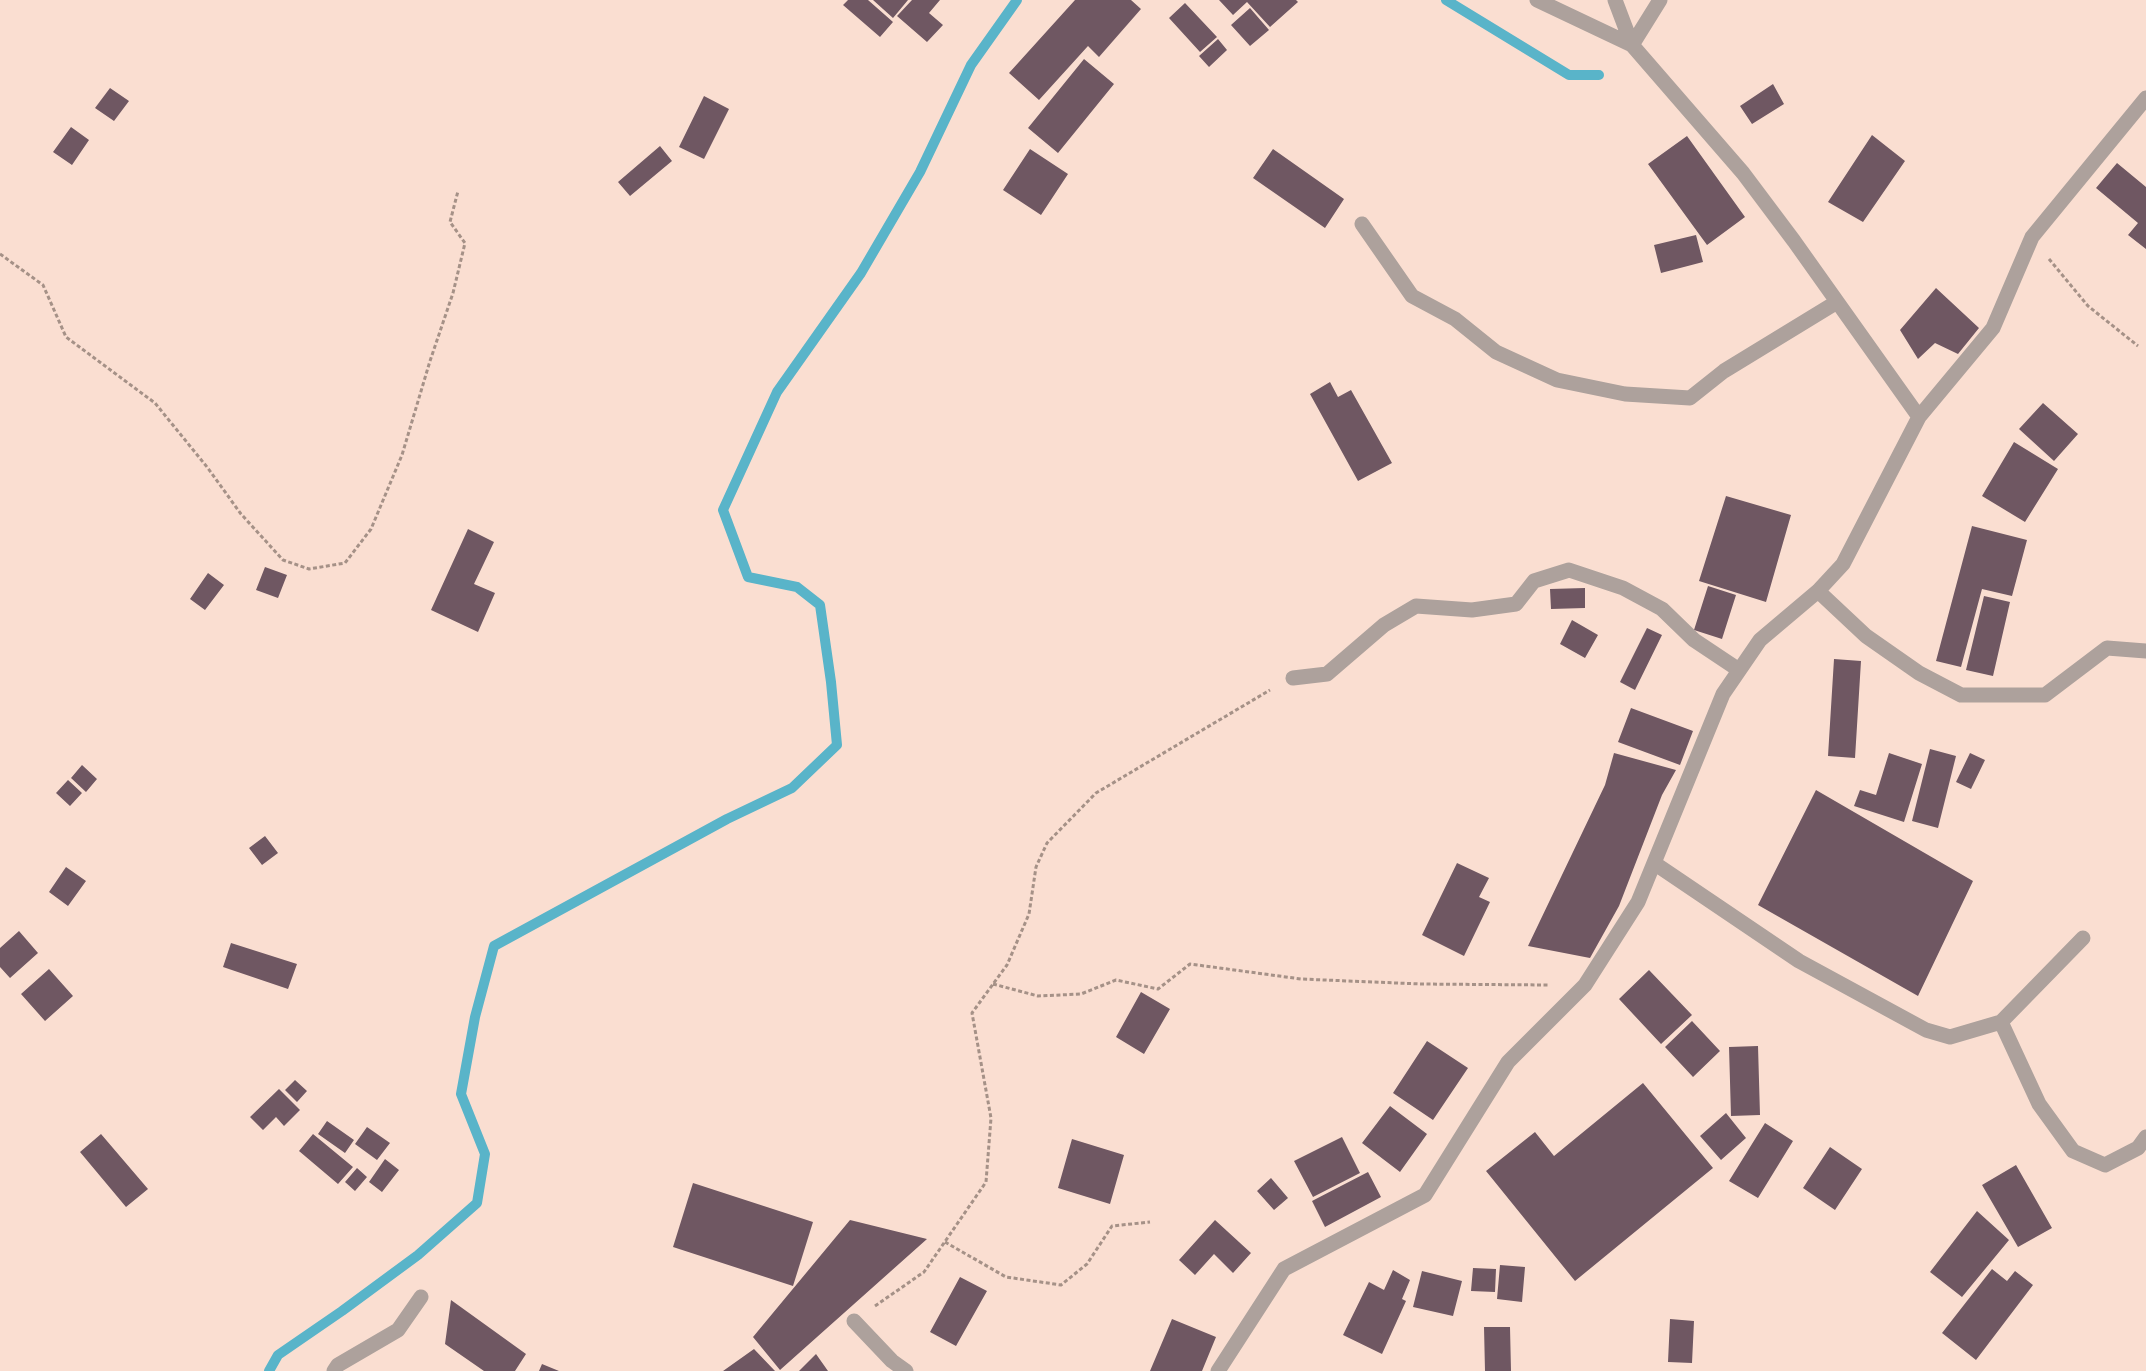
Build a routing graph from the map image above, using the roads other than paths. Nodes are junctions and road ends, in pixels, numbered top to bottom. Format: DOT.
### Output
graph roads {
  1 [pos="1537,0"];
  2 [pos="1615,0"];
  3 [pos="1660,0"];
  4 [pos="1632,45"];
  5 [pos="2146,98"];
  6 [pos="1362,224"];
  7 [pos="1837,302"];
  8 [pos="1919,418"];
  9 [pos="1818,591"];
  10 [pos="2146,651"];
  11 [pos="1739,670"];
  12 [pos="1294,678"];
  13 [pos="1654,863"];
  14 [pos="2082,938"];
  15 [pos="2001,1022"];
  16 [pos="2146,1137"];
  17 [pos="421,1297"];
  18 [pos="854,1321"];
  19 [pos="334,1371"];
  20 [pos="906,1371"];
  21 [pos="1218,1371"];
  1 -- 4 [label="street"];
  2 -- 4 [label="street"];
  3 -- 4 [label="street"];
  4 -- 7 [label="street"];
  5 -- 8 [label="street"];
  6 -- 7 [label="street"];
  7 -- 8 [label="street"];
  8 -- 9 [label="street"];
  9 -- 10 [label="street"];
  9 -- 11 [label="street"];
  11 -- 12 [label="street"];
  11 -- 13 [label="street"];
  13 -- 15 [label="street"];
  13 -- 21 [label="street"];
  14 -- 15 [label="street"];
  15 -- 16 [label="street"];
  17 -- 19 [label="street"];
  18 -- 20 [label="street"];
}
